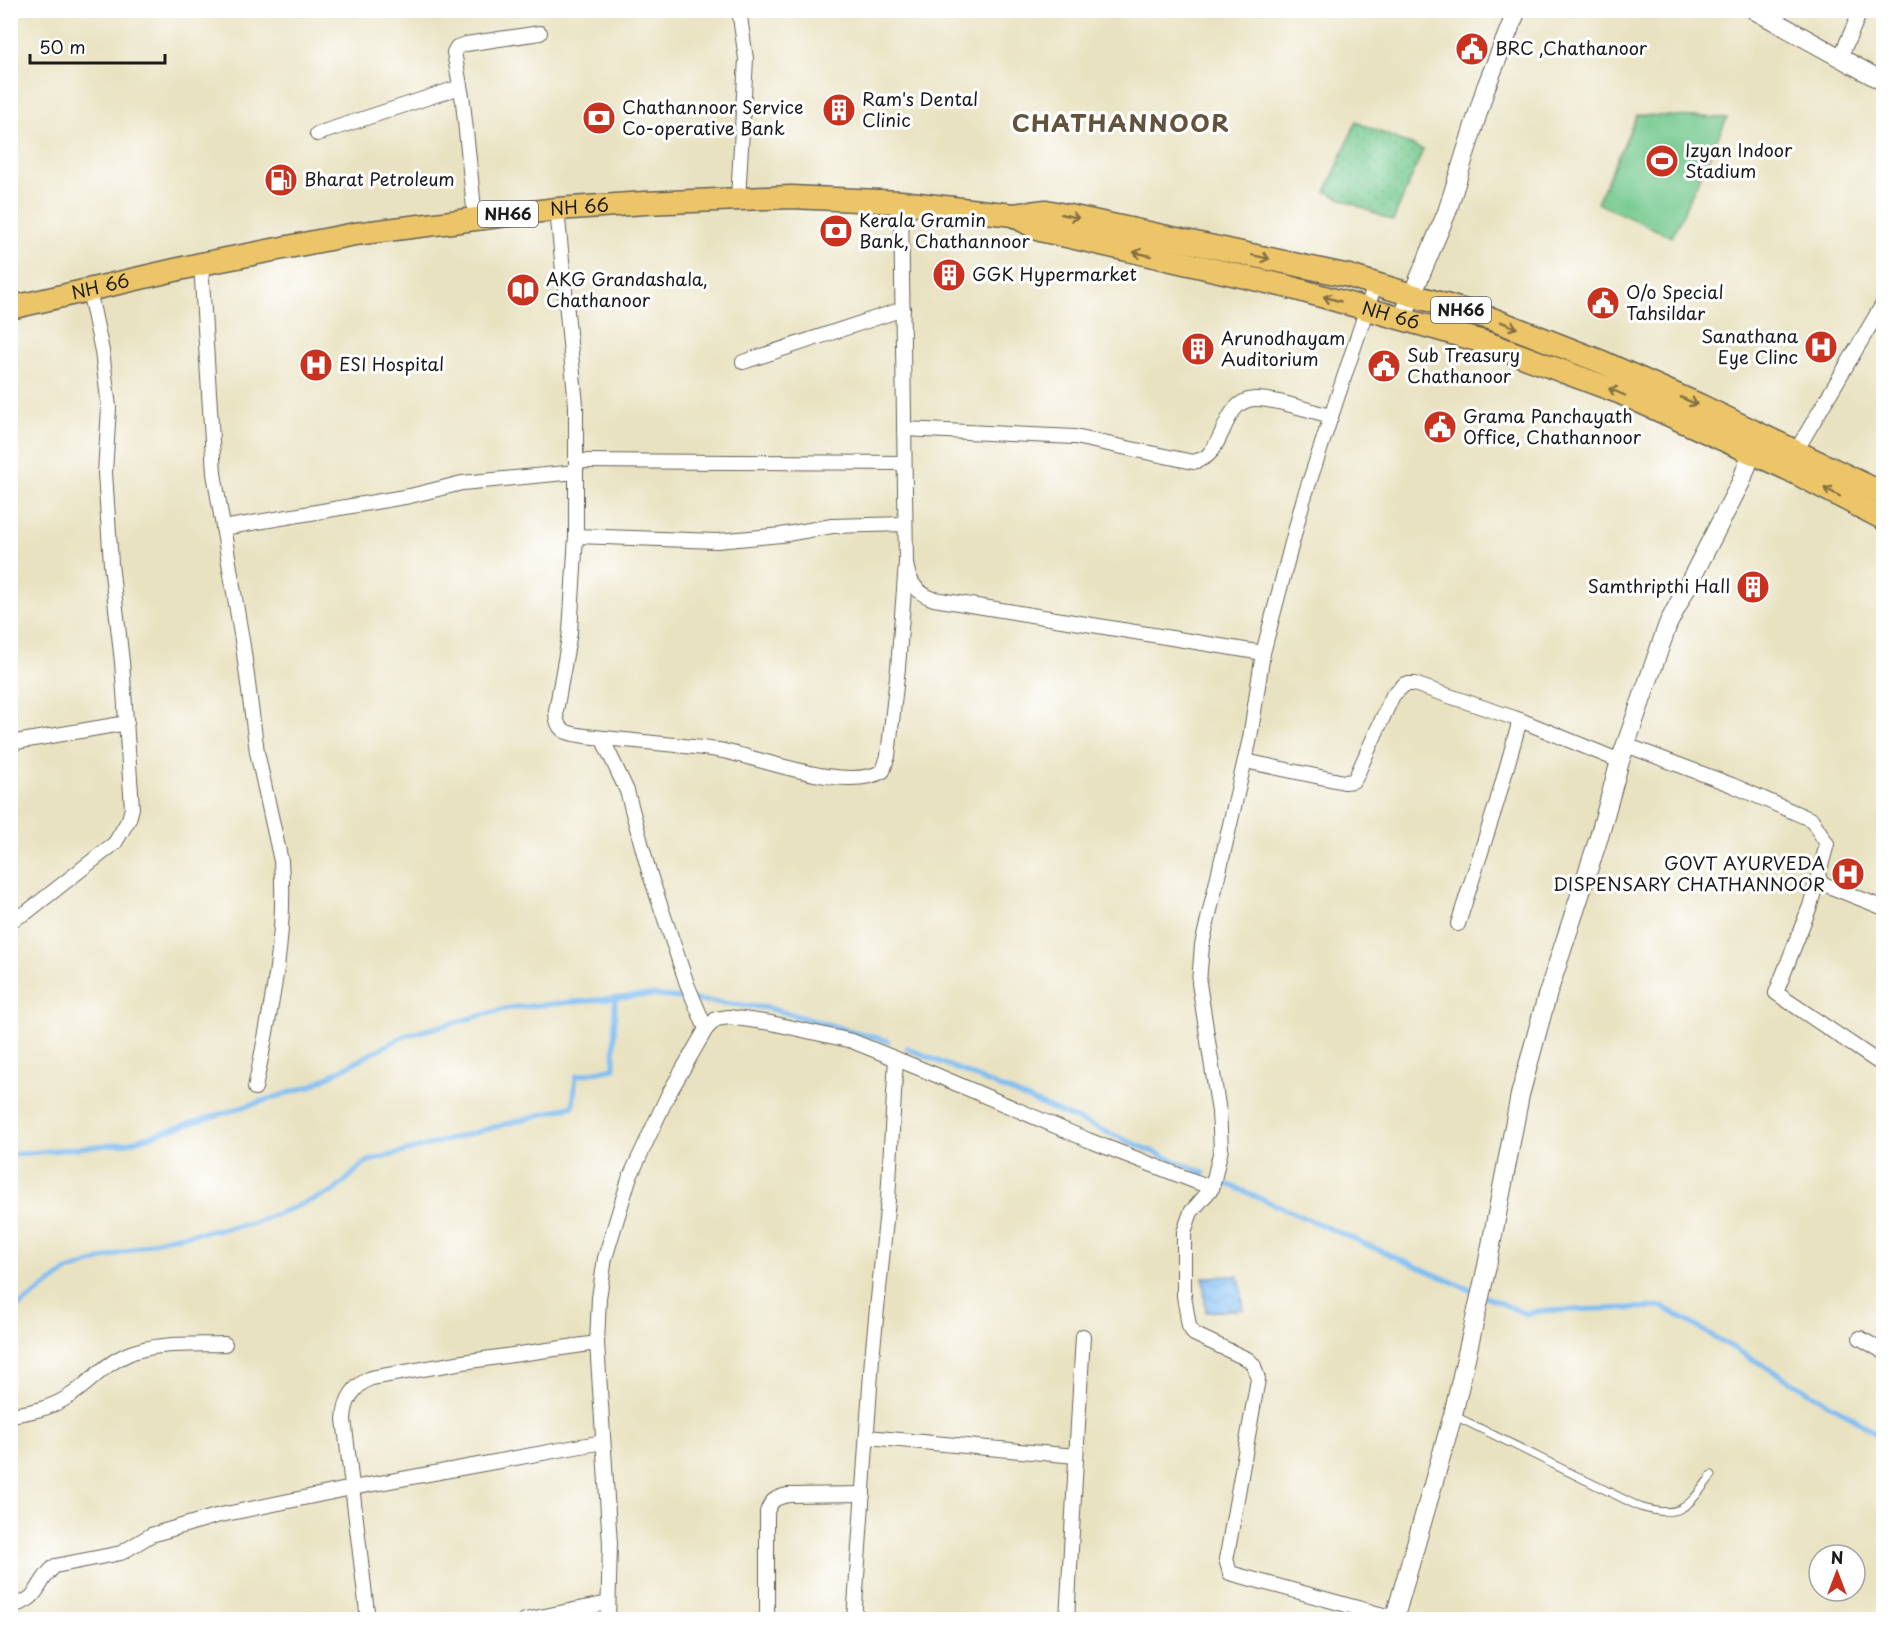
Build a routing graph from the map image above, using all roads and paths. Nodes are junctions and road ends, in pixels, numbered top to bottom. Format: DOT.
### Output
graph roads {
  1 [pos="739,10"];
  2 [pos="1516,10"];
  3 [pos="1754,10"];
  4 [pos="1861,10"];
  5 [pos="540,33"];
  6 [pos="1840,58"];
  7 [pos="1884,82"];
  8 [pos="460,87"];
  9 [pos="317,134"];
  10 [pos="738,199"];
  11 [pos="901,202"];
  12 [pos="557,209"];
  13 [pos="1013,215"];
  14 [pos="475,218"];
  15 [pos="201,264"];
  16 [pos="1375,284"];
  17 [pos="89,290"];
  18 [pos="1412,295"];
  19 [pos="1884,302"];
  20 [pos="10,308"];
  21 [pos="903,309"];
  22 [pos="1367,309"];
  23 [pos="1402,319"];
  24 [pos="743,362"];
  25 [pos="1331,416"];
  26 [pos="904,429"];
  27 [pos="1755,443"];
  28 [pos="1796,452"];
  29 [pos="904,463"];
  30 [pos="576,467"];
  31 [pos="1884,494"];
  32 [pos="1884,519"];
  33 [pos="905,524"];
  34 [pos="223,528"];
  35 [pos="576,536"];
  36 [pos="906,563"];
  37 [pos="1263,653"];
  38 [pos="1520,720"];
  39 [pos="127,723"];
  40 [pos="602,738"];
  41 [pos="10,743"];
  42 [pos="1623,753"];
  43 [pos="1245,761"];
  44 [pos="1816,881"];
  45 [pos="1884,908"];
  46 [pos="10,921"];
  47 [pos="1458,924"];
  48 [pos="705,1029"];
  49 [pos="896,1059"];
  50 [pos="1884,1066"];
  51 [pos="255,1088"];
  52 [pos="1212,1188"];
  53 [pos="1083,1336"];
  54 [pos="1860,1338"];
  55 [pos="597,1343"];
  56 [pos="225,1344"];
  57 [pos="1884,1352"];
  58 [pos="10,1415"];
  59 [pos="1453,1415"];
  60 [pos="867,1437"];
  61 [pos="603,1442"];
  62 [pos="1076,1456"];
  63 [pos="1712,1475"];
  64 [pos="352,1488"];
  65 [pos="863,1494"];
  66 [pos="608,1603"];
  67 [pos="10,1606"];
  68 [pos="1394,1619"];
  69 [pos="368,1620"];
  70 [pos="525,1620"];
  71 [pos="608,1620"];
  72 [pos="767,1620"];
  73 [pos="855,1620"];
  74 [pos="1067,1620"];
  1 -- 10 [label="street"];
  2 -- 18 [label="street"];
  3 -- 6 [label="street"];
  4 -- 6 [label="street"];
  5 -- 8 [label="street"];
  6 -- 7 [label="street"];
  8 -- 9 [label="street"];
  8 -- 14 [label="street"];
  10 -- 11 [label="highway, NH 66 / NH66"];
  10 -- 12 [label="highway, NH 66 / NH66"];
  11 -- 13 [label="highway, NH 66 / NH66"];
  11 -- 21 [label="street"];
  12 -- 14 [label="highway, NH 66 / NH66"];
  12 -- 30 [label="street"];
  13 -- 16 [label="highway, NH 66 / NH66, one-way"];
  22 -- 13 [label="highway, NH 66 / NH66, one-way"];
  14 -- 15 [label="highway, NH 66 / NH66"];
  15 -- 17 [label="highway, NH 66 / NH66"];
  15 -- 34 [label="street"];
  16 -- 18 [label="highway, NH 66 / NH66"];
  16 -- 22 [label="street"];
  17 -- 20 [label="highway, NH 66 / NH66"];
  17 -- 39 [label="street"];
  18 -- 23 [label="street"];
  18 -- 27 [label="highway, NH 66 / NH66, one-way"];
  19 -- 28 [label="street"];
  21 -- 24 [label="street"];
  21 -- 26 [label="street"];
  22 -- 23 [label="highway, NH 66 / NH66"];
  22 -- 25 [label="street"];
  27 -- 23 [label="highway, NH 66 / NH66, one-way"];
  25 -- 26 [label="street"];
  25 -- 37 [label="street"];
  26 -- 29 [label="street"];
  27 -- 28 [label="highway, NH 66 / NH66"];
  32 -- 27 [label="highway, NH 66 / NH66, one-way"];
  27 -- 42 [label="street"];
  28 -- 31 [label="highway, NH 66 / NH66"];
  29 -- 30 [label="street"];
  29 -- 33 [label="street"];
  30 -- 34 [label="street"];
  30 -- 35 [label="street"];
  33 -- 35 [label="street"];
  33 -- 36 [label="street"];
  34 -- 51 [label="street"];
  35 -- 40 [label="street"];
  36 -- 37 [label="street"];
  36 -- 40 [label="street"];
  37 -- 43 [label="street"];
  38 -- 42 [label="street"];
  38 -- 43 [label="street"];
  38 -- 47 [label="street"];
  39 -- 41 [label="street"];
  39 -- 46 [label="street"];
  40 -- 48 [label="street"];
  42 -- 44 [label="street"];
  42 -- 59 [label="street"];
  43 -- 52 [label="street"];
  44 -- 45 [label="street"];
  44 -- 50 [label="street"];
  48 -- 49 [label="street"];
  48 -- 55 [label="street"];
  49 -- 52 [label="street"];
  49 -- 60 [label="street"];
  52 -- 68 [label="street"];
  53 -- 62 [label="street"];
  54 -- 57 [label="street"];
  55 -- 61 [label="street"];
  55 -- 64 [label="street"];
  56 -- 58 [label="street"];
  59 -- 63 [label="lane"];
  59 -- 68 [label="street"];
  60 -- 62 [label="street"];
  60 -- 65 [label="street"];
  61 -- 64 [label="street"];
  61 -- 66 [label="street"];
  62 -- 74 [label="street"];
  64 -- 67 [label="street"];
  64 -- 69 [label="street"];
  65 -- 72 [label="street"];
  65 -- 73 [label="street"];
  66 -- 70 [label="street"];
  66 -- 71 [label="street"];
}
